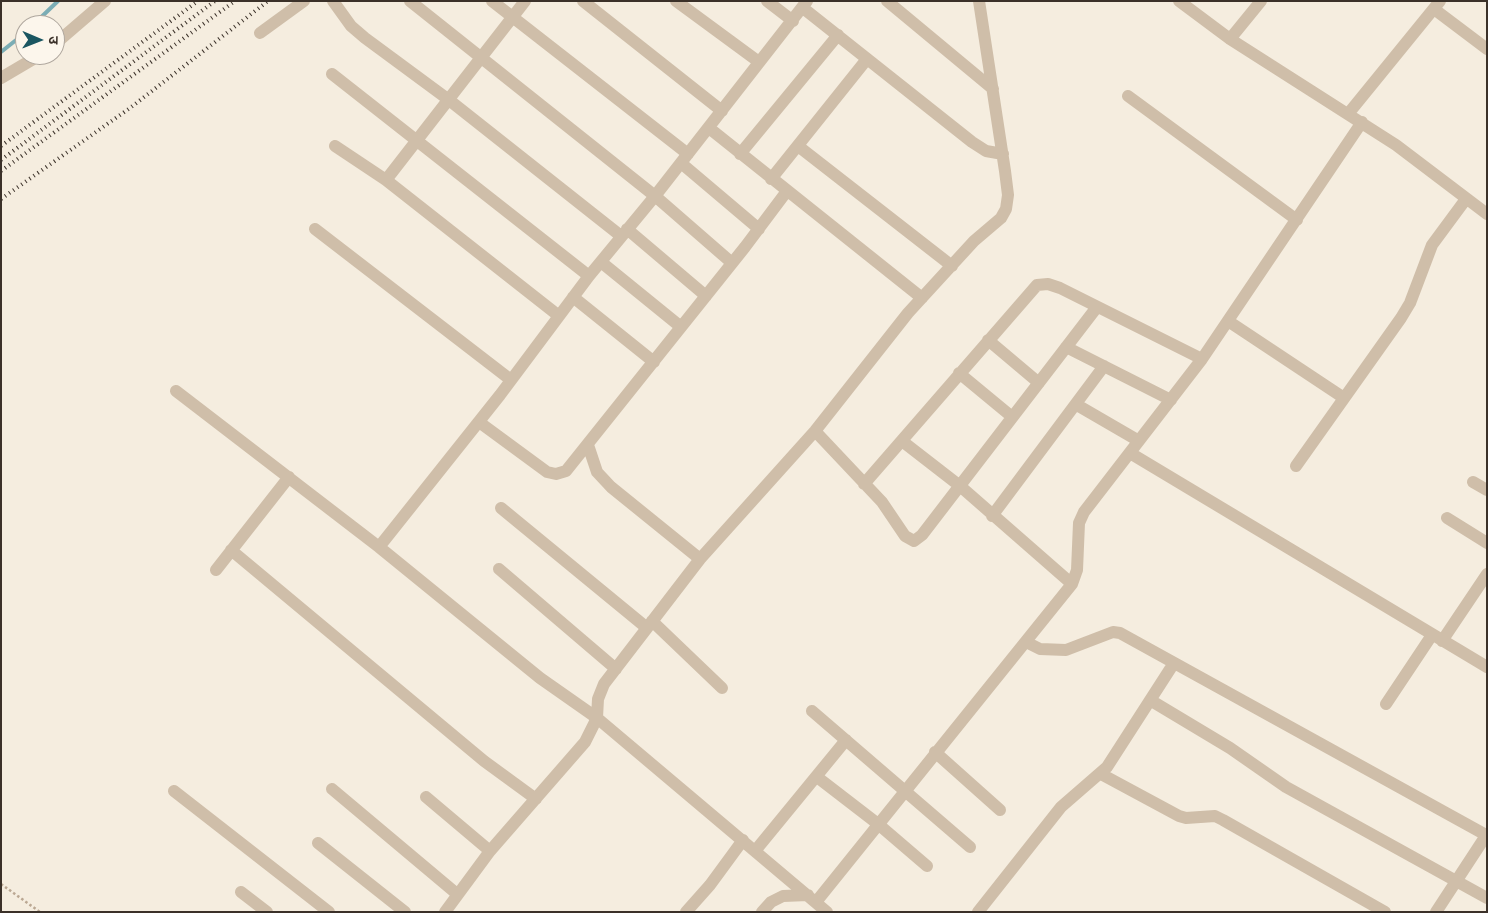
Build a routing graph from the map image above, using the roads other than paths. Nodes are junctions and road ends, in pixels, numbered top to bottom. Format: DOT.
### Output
graph roads {
  1 [pos="105,1"];
  2 [pos="304,1"];
  3 [pos="333,1"];
  4 [pos="410,1"];
  5 [pos="492,1"];
  6 [pos="526,1"];
  7 [pos="583,1"];
  8 [pos="676,1"];
  9 [pos="767,1"];
  10 [pos="887,1"];
  11 [pos="979,1"];
  12 [pos="1179,1"];
  13 [pos="1261,1"];
  14 [pos="805,4"];
  15 [pos="1437,5"];
  16 [pos="514,17"];
  17 [pos="793,21"];
  18 [pos="260,34"];
  19 [pos="65,35"];
  20 [pos="838,35"];
  21 [pos="1230,39"];
  22 [pos="1487,49"];
  23 [pos="481,59"];
  24 [pos="867,59"];
  25 [pos="759,62"];
  26 [pos="23,65"];
  27 [pos="332,74"];
  28 [pos="1,78"];
  29 [pos="993,89"];
  30 [pos="1128,96"];
  31 [pos="449,100"];
  32 [pos="722,110"];
  33 [pos="1348,114"];
  34 [pos="1362,122"];
  35 [pos="708,128"];
  36 [pos="417,141"];
  37 [pos="335,146"];
  38 [pos="798,146"];
  39 [pos="740,154"];
  40 [pos="1003,154"];
  41 [pos="684,159"];
  42 [pos="771,179"];
  43 [pos="386,180"];
  44 [pos="787,192"];
  45 [pos="655,196"];
  46 [pos="1466,198"];
  47 [pos="1485,210"];
  48 [pos="1297,220"];
  49 [pos="315,229"];
  50 [pos="759,229"];
  51 [pos="624,232"];
  52 [pos="601,262"];
  53 [pos="732,263"];
  54 [pos="952,266"];
  55 [pos="589,276"];
  56 [pos="706,296"];
  57 [pos="573,297"];
  58 [pos="922,298"];
  59 [pos="1097,307"];
  60 [pos="559,316"];
  61 [pos="1228,321"];
  62 [pos="681,327"];
  63 [pos="988,340"];
  64 [pos="1066,347"];
  65 [pos="1202,359"];
  66 [pos="654,362"];
  67 [pos="1104,366"];
  68 [pos="959,373"];
  69 [pos="511,380"];
  70 [pos="1039,383"];
  71 [pos="176,391"];
  72 [pos="1344,398"];
  73 [pos="1171,400"];
  74 [pos="1077,405"];
  75 [pos="1011,416"];
  76 [pos="478,422"];
  77 [pos="815,431"];
  78 [pos="902,441"];
  79 [pos="1139,441"];
  80 [pos="588,445"];
  81 [pos="1130,453"];
  82 [pos="1296,466"];
  83 [pos="290,477"];
  84 [pos="1473,482"];
  85 [pos="864,484"];
  86 [pos="960,486"];
  87 [pos="1487,490"];
  88 [pos="502,508"];
  89 [pos="992,516"];
  90 [pos="1447,518"];
  91 [pos="1487,543"];
  92 [pos="379,547"];
  93 [pos="231,550"];
  94 [pos="700,559"];
  95 [pos="499,568"];
  96 [pos="216,570"];
  97 [pos="1487,574"];
  98 [pos="1072,584"];
  99 [pos="650,624"];
  100 [pos="1437,638"];
  101 [pos="1026,642"];
  102 [pos="1174,662"];
  103 [pos="1487,667"];
  104 [pos="616,669"];
  105 [pos="722,688"];
  106 [pos="1150,700"];
  107 [pos="1386,704"];
  108 [pos="812,711"];
  109 [pos="597,718"];
  110 [pos="846,740"];
  111 [pos="935,752"];
  112 [pos="1101,774"];
  113 [pos="817,777"];
  114 [pos="332,789"];
  115 [pos="905,790"];
  116 [pos="174,791"];
  117 [pos="426,797"];
  118 [pos="536,799"];
  119 [pos="1000,810"];
  120 [pos="878,824"];
  121 [pos="1486,834"];
  122 [pos="743,840"];
  123 [pos="318,843"];
  124 [pos="970,847"];
  125 [pos="490,851"];
  126 [pos="756,851"];
  127 [pos="927,866"];
  128 [pos="1457,879"];
  129 [pos="241,892"];
  130 [pos="457,894"];
  131 [pos="812,898"];
  132 [pos="1487,898"];
  133 [pos="267,912"];
  134 [pos="329,912"];
  135 [pos="405,912"];
  136 [pos="445,912"];
  137 [pos="686,912"];
  138 [pos="762,912"];
  139 [pos="827,912"];
  140 [pos="978,912"];
  141 [pos="1385,912"];
  142 [pos="1436,912"];
  1 -- 19 [label="street"];
  2 -- 18 [label="street"];
  3 -- 31 [label="street"];
  4 -- 23 [label="street"];
  5 -- 16 [label="street"];
  6 -- 16 [label="street"];
  7 -- 32 [label="street"];
  8 -- 25 [label="street"];
  9 -- 17 [label="street"];
  10 -- 29 [label="street"];
  11 -- 29 [label="street"];
  12 -- 21 [label="street"];
  13 -- 21 [label="street"];
  14 -- 17 [label="street"];
  14 -- 20 [label="street"];
  15 -- 22 [label="street"];
  15 -- 33 [label="street"];
  16 -- 23 [label="street"];
  16 -- 41 [label="street"];
  17 -- 25 [label="street"];
  20 -- 24 [label="street"];
  20 -- 39 [label="street"];
  21 -- 33 [label="street"];
  23 -- 31 [label="street"];
  23 -- 45 [label="street"];
  24 -- 38 [label="street"];
  24 -- 40 [label="street"];
  25 -- 32 [label="street"];
  26 -- 28 [label="street"];
  27 -- 36 [label="street"];
  29 -- 40 [label="street"];
  30 -- 48 [label="street"];
  31 -- 36 [label="street"];
  31 -- 51 [label="street"];
  32 -- 35 [label="street"];
  33 -- 34 [label="street"];
  34 -- 46 [label="street"];
  34 -- 48 [label="street"];
  35 -- 39 [label="street"];
  35 -- 41 [label="street"];
  36 -- 43 [label="street"];
  36 -- 55 [label="street"];
  37 -- 43 [label="street"];
  38 -- 42 [label="street"];
  38 -- 54 [label="street"];
  39 -- 42 [label="street"];
  40 -- 54 [label="street"];
  41 -- 45 [label="street"];
  41 -- 50 [label="street"];
  42 -- 44 [label="street"];
  43 -- 60 [label="street"];
  44 -- 50 [label="street"];
  44 -- 58 [label="street"];
  45 -- 51 [label="street"];
  45 -- 53 [label="street"];
  46 -- 47 [label="street"];
  46 -- 72 [label="street"];
  48 -- 61 [label="street"];
  49 -- 69 [label="street"];
  50 -- 53 [label="street"];
  51 -- 52 [label="street"];
  51 -- 56 [label="street"];
  52 -- 55 [label="street"];
  52 -- 62 [label="street"];
  53 -- 56 [label="street"];
  54 -- 58 [label="street"];
  55 -- 57 [label="street"];
  56 -- 62 [label="street"];
  57 -- 60 [label="street"];
  57 -- 66 [label="street"];
  58 -- 77 [label="street"];
  59 -- 63 [label="street"];
  59 -- 64 [label="street"];
  59 -- 65 [label="street"];
  60 -- 69 [label="street"];
  61 -- 65 [label="street"];
  61 -- 72 [label="street"];
  62 -- 66 [label="street"];
  63 -- 68 [label="street"];
  63 -- 70 [label="street"];
  64 -- 67 [label="street"];
  64 -- 70 [label="street"];
  65 -- 73 [label="street"];
  66 -- 80 [label="street"];
  67 -- 73 [label="street"];
  67 -- 74 [label="street"];
  68 -- 75 [label="street"];
  68 -- 78 [label="street"];
  69 -- 76 [label="street"];
  70 -- 75 [label="street"];
  71 -- 83 [label="street"];
  72 -- 82 [label="street"];
  73 -- 79 [label="street"];
  74 -- 79 [label="street"];
  74 -- 89 [label="street"];
  75 -- 86 [label="street"];
  76 -- 80 [label="street"];
  76 -- 92 [label="street"];
  77 -- 85 [label="street"];
  77 -- 94 [label="street"];
  78 -- 85 [label="street"];
  78 -- 86 [label="street"];
  79 -- 81 [label="street"];
  80 -- 94 [label="street"];
  81 -- 98 [label="street"];
  81 -- 100 [label="street"];
  83 -- 92 [label="street"];
  83 -- 93 [label="street"];
  84 -- 87 [label="street"];
  85 -- 86 [label="street"];
  86 -- 89 [label="street"];
  88 -- 99 [label="street"];
  89 -- 98 [label="street"];
  90 -- 91 [label="street"];
  92 -- 109 [label="street"];
  93 -- 96 [label="street"];
  93 -- 118 [label="street"];
  94 -- 99 [label="street"];
  95 -- 104 [label="street"];
  97 -- 100 [label="street"];
  98 -- 101 [label="street"];
  99 -- 104 [label="street"];
  99 -- 105 [label="street"];
  100 -- 103 [label="street"];
  100 -- 107 [label="street"];
  101 -- 102 [label="street"];
  101 -- 111 [label="street"];
  102 -- 106 [label="street"];
  102 -- 121 [label="street"];
  104 -- 109 [label="street"];
  106 -- 112 [label="street"];
  106 -- 128 [label="street"];
  108 -- 110 [label="street"];
  109 -- 118 [label="street"];
  109 -- 122 [label="street"];
  110 -- 113 [label="street"];
  110 -- 115 [label="street"];
  111 -- 115 [label="street"];
  111 -- 119 [label="street"];
  112 -- 140 [label="street"];
  112 -- 141 [label="street"];
  113 -- 120 [label="street"];
  113 -- 126 [label="street"];
  114 -- 130 [label="street"];
  115 -- 120 [label="street"];
  115 -- 124 [label="street"];
  116 -- 134 [label="street"];
  117 -- 125 [label="street"];
  118 -- 125 [label="street"];
  120 -- 127 [label="street"];
  120 -- 131 [label="street"];
  121 -- 128 [label="street"];
  122 -- 126 [label="street"];
  122 -- 137 [label="street"];
  123 -- 135 [label="street"];
  125 -- 130 [label="street"];
  126 -- 131 [label="street"];
  128 -- 132 [label="street"];
  128 -- 142 [label="street"];
  129 -- 133 [label="street"];
  130 -- 136 [label="street"];
  131 -- 138 [label="street"];
  131 -- 139 [label="street"];
}
